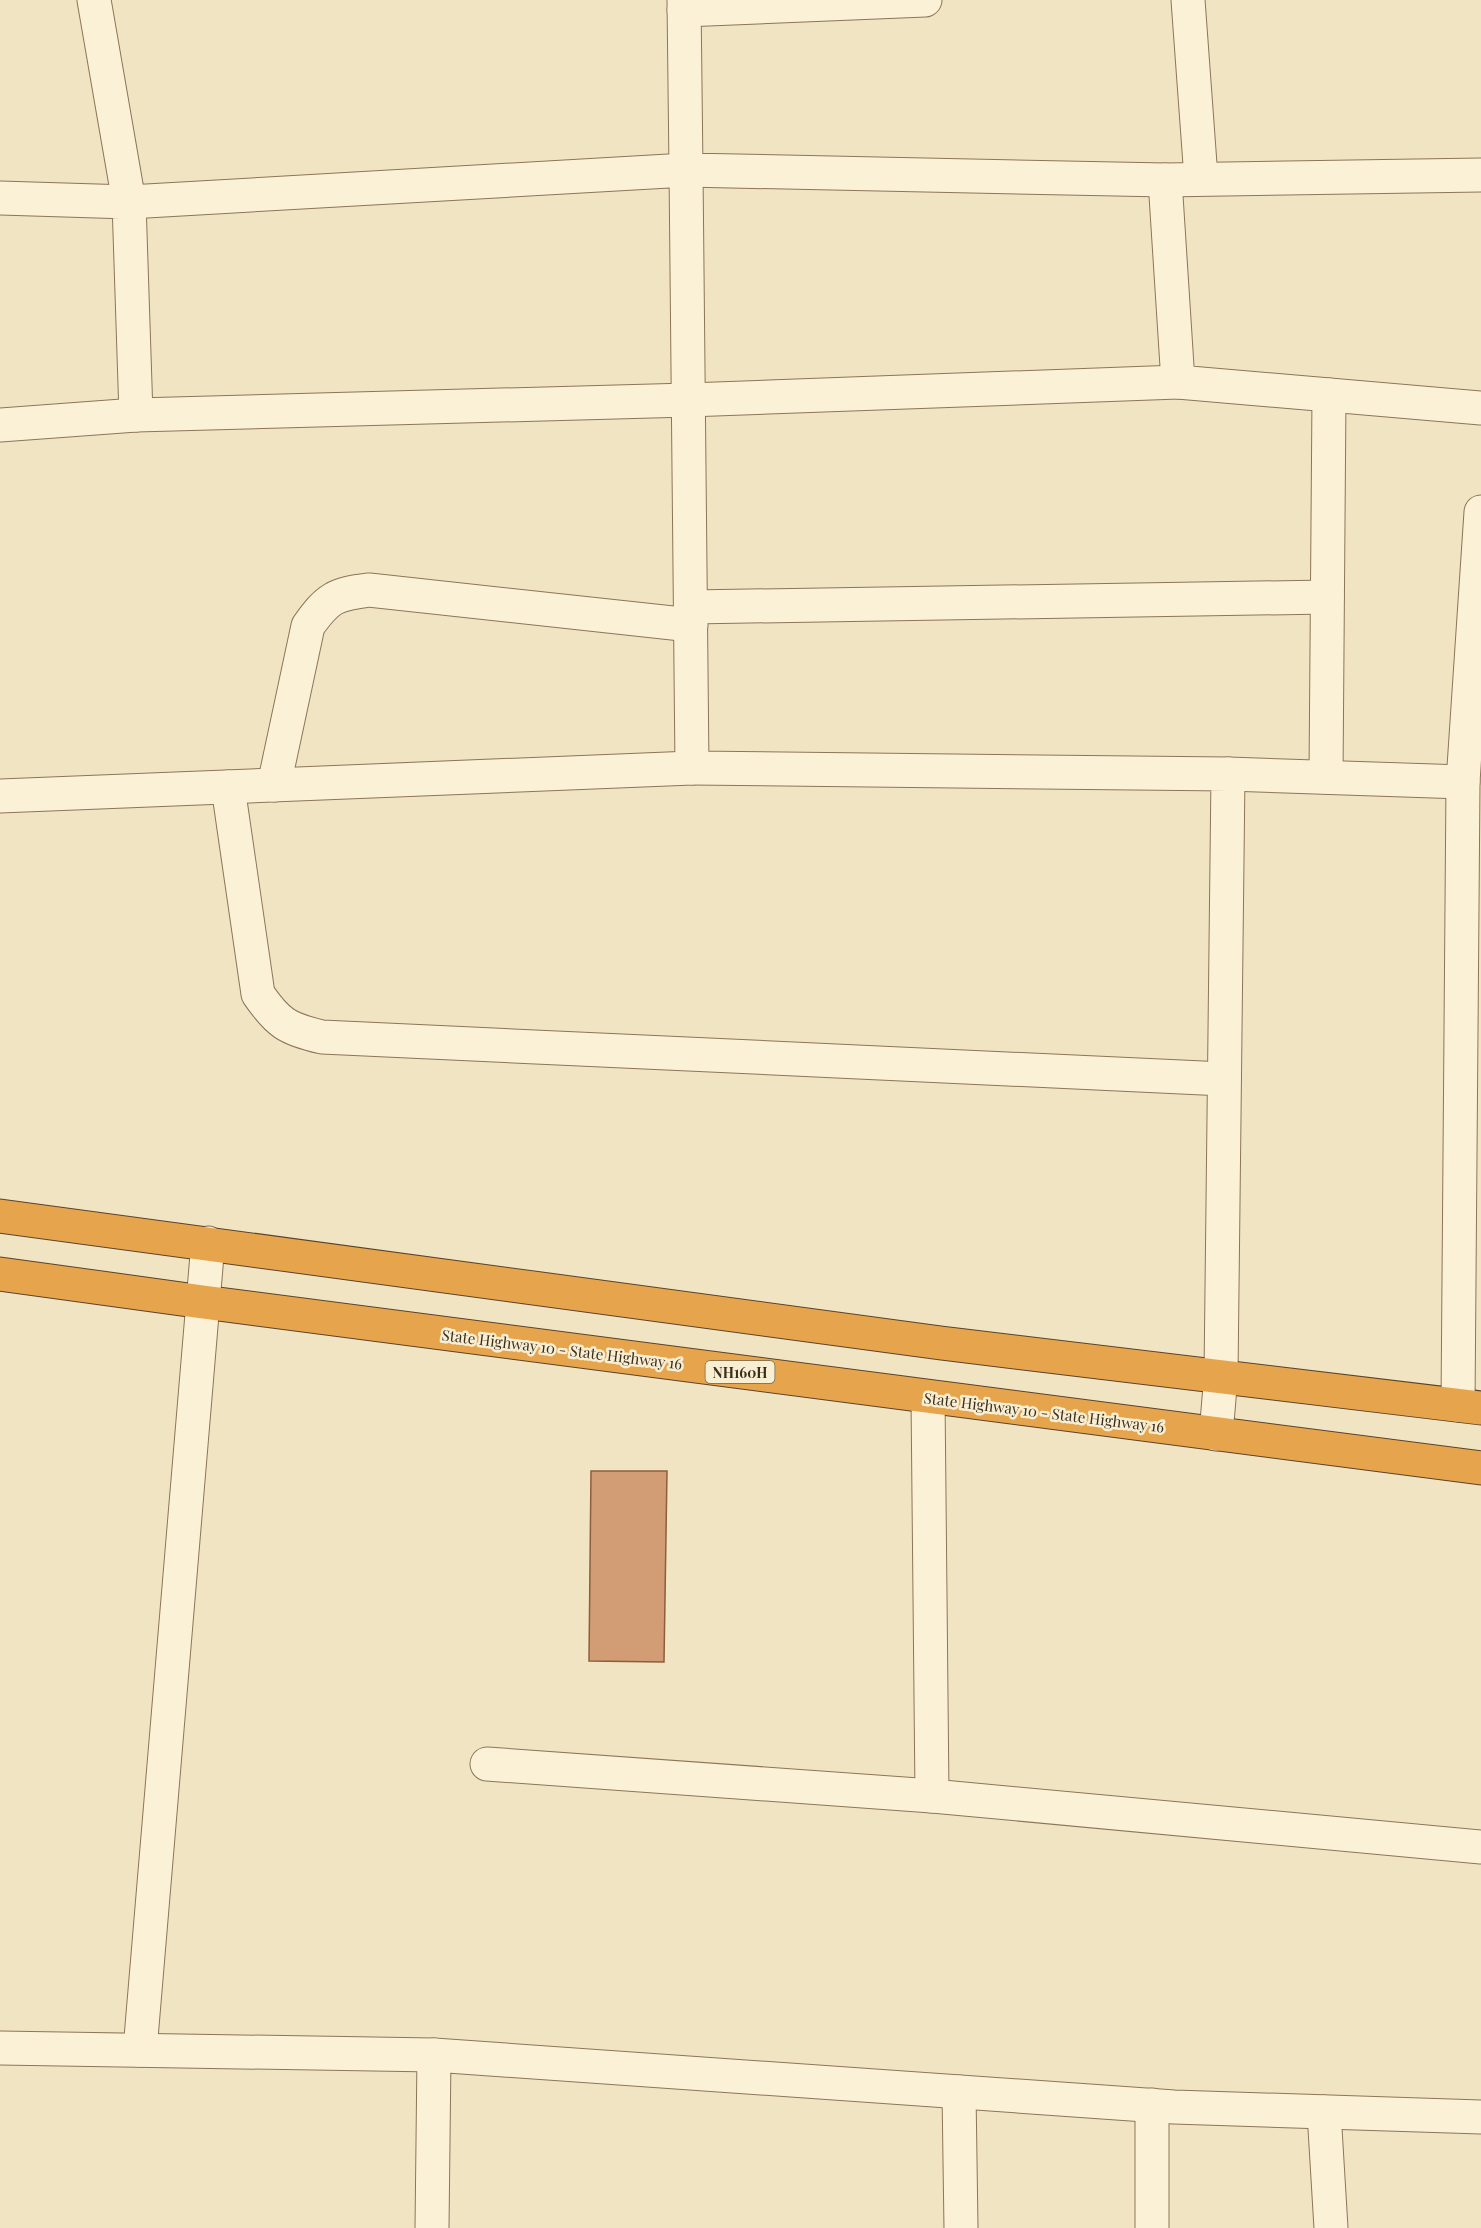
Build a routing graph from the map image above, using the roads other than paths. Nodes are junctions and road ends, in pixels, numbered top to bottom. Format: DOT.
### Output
graph roads {
  1 [pos="94,0"];
  2 [pos="911,0"];
  3 [pos="925,0"];
  4 [pos="1188,0"];
  5 [pos="684,5"];
  6 [pos="686,170"];
  7 [pos="1481,175"];
  8 [pos="1201,178"];
  9 [pos="1165,180"];
  10 [pos="0,198"];
  11 [pos="129,202"];
  12 [pos="1178,382"];
  13 [pos="1329,395"];
  14 [pos="688,400"];
  15 [pos="1481,408"];
  16 [pos="136,414"];
  17 [pos="0,425"];
  18 [pos="1481,512"];
  19 [pos="1327,597"];
  20 [pos="691,616"];
  21 [pos="692,768"];
  22 [pos="1228,774"];
  23 [pos="1326,777"];
  24 [pos="1463,782"];
  25 [pos="274,785"];
  26 [pos="228,787"];
  27 [pos="0,796"];
  28 [pos="1224,1079"];
  29 [pos="0,1216"];
  30 [pos="208,1243"];
  31 [pos="0,1274"];
  32 [pos="203,1302"];
  33 [pos="1221,1375"];
  34 [pos="928,1397"];
  35 [pos="1470,1407"];
  36 [pos="1215,1434"];
  37 [pos="1481,1468"];
  38 [pos="487,1764"];
  39 [pos="932,1796"];
  40 [pos="1481,1847"];
  41 [pos="0,2048"];
  42 [pos="140,2050"];
  43 [pos="434,2055"];
  44 [pos="960,2092"];
  45 [pos="1152,2105"];
  46 [pos="1324,2112"];
  47 [pos="1481,2117"];
  48 [pos="432,2228"];
  49 [pos="961,2228"];
  50 [pos="1152,2228"];
  51 [pos="1331,2228"];
  1 -- 11 [label="street"];
  2 -- 3 [label="street"];
  2 -- 5 [label="street"];
  4 -- 8 [label="street"];
  5 -- 6 [label="street"];
  6 -- 9 [label="street"];
  6 -- 11 [label="street"];
  6 -- 14 [label="street"];
  7 -- 8 [label="street"];
  8 -- 9 [label="street"];
  9 -- 12 [label="street"];
  10 -- 11 [label="street"];
  11 -- 16 [label="street"];
  12 -- 13 [label="street"];
  12 -- 14 [label="street"];
  13 -- 15 [label="street"];
  13 -- 19 [label="street"];
  14 -- 16 [label="street"];
  14 -- 20 [label="street"];
  16 -- 17 [label="street"];
  18 -- 24 [label="street"];
  19 -- 20 [label="street"];
  19 -- 23 [label="street"];
  20 -- 21 [label="street"];
  20 -- 25 [label="street"];
  21 -- 22 [label="street"];
  21 -- 25 [label="street"];
  22 -- 23 [label="street"];
  22 -- 28 [label="street"];
  23 -- 24 [label="street"];
  24 -- 35 [label="street"];
  25 -- 26 [label="street"];
  26 -- 27 [label="street"];
  26 -- 28 [label="street"];
  28 -- 33 [label="street"];
  29 -- 30 [label="highway"];
  30 -- 32 [label="street"];
  30 -- 33 [label="highway"];
  31 -- 32 [label="highway, State Highway 10 - State Highway 16 / NH160H"];
  32 -- 34 [label="highway, State Highway 10 - State Highway 16 / NH160H"];
  32 -- 42 [label="street"];
  33 -- 35 [label="highway"];
  33 -- 36 [label="street"];
  34 -- 36 [label="highway, State Highway 10 - State Highway 16 / NH160H"];
  34 -- 39 [label="street"];
  36 -- 37 [label="highway, State Highway 10 - State Highway 16 / NH160H"];
  38 -- 39 [label="street"];
  39 -- 40 [label="street"];
  41 -- 42 [label="street"];
  42 -- 43 [label="street"];
  43 -- 44 [label="street"];
  43 -- 48 [label="street"];
  44 -- 45 [label="street"];
  44 -- 49 [label="street"];
  45 -- 46 [label="street"];
  45 -- 50 [label="street"];
  46 -- 47 [label="street"];
  46 -- 51 [label="street"];
}
